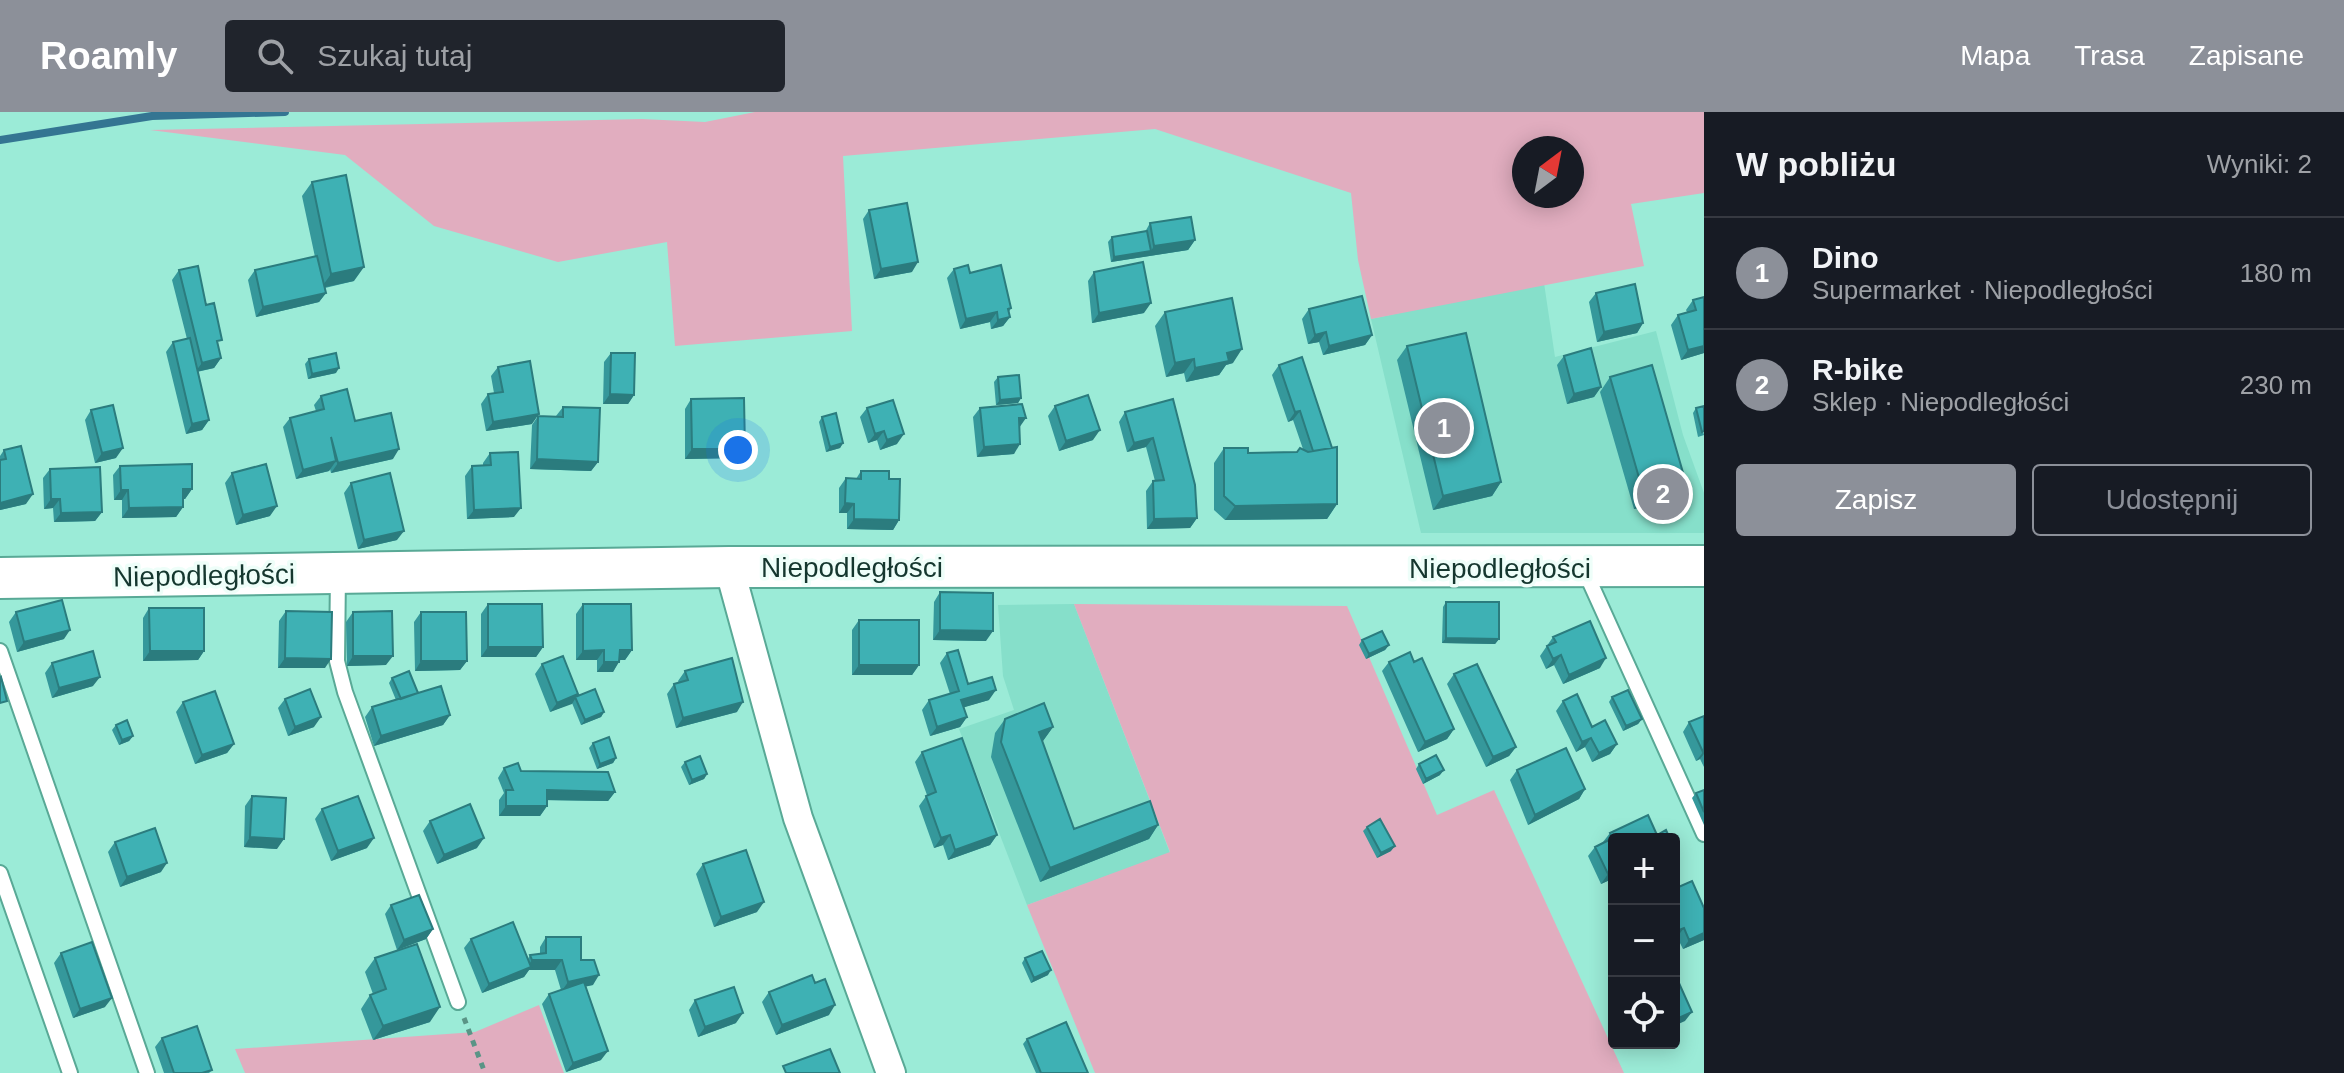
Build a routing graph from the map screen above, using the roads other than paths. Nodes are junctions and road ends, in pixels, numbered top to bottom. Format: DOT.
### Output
graph roads {
  1 [pos="1704,566"];
  2 [pos="729,567"];
  3 [pos="1584,569"];
  4 [pos="338,573"];
  5 [pos="0,578"];
  6 [pos="0,651"];
  7 [pos="1704,834"];
  8 [pos="0,873"];
  9 [pos="458,1002"];
  10 [pos="70,1073"];
  11 [pos="147,1073"];
  12 [pos="891,1073"];
  1 -- 3 [label="main road, Niepodległości"];
  2 -- 3 [label="main road, Niepodległości"];
  2 -- 4 [label="main road, Niepodległości"];
  2 -- 12 [label="street"];
  3 -- 7 [label="lane"];
  4 -- 5 [label="main road, Niepodległości"];
  4 -- 9 [label="lane"];
  6 -- 11 [label="lane"];
  8 -- 10 [label="lane"];
}
